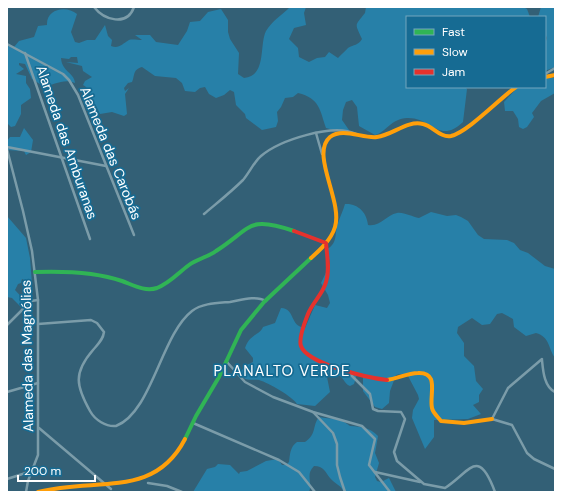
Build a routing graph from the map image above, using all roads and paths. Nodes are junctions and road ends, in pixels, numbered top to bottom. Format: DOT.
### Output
graph roads {
  1 [pos="94,7"];
  2 [pos="134,7"];
  3 [pos="7,44"];
  4 [pos="25,53"];
  5 [pos="555,68"];
  6 [pos="546,74"];
  7 [pos="515,88"];
  8 [pos="316,132"];
  9 [pos="362,136"];
  10 [pos="7,148"];
  11 [pos="322,154"];
  12 [pos="62,158"];
  13 [pos="106,166"];
  14 [pos="204,214"];
  15 [pos="134,235"];
  16 [pos="90,239"];
  17 [pos="326,243"];
  18 [pos="35,272"];
  19 [pos="38,300"];
  20 [pos="266,301"];
  21 [pos="38,324"];
  22 [pos="7,325"];
  23 [pos="226,361"];
  24 [pos="343,368"];
  25 [pos="38,383"];
  26 [pos="7,392"];
  27 [pos="555,392"];
  28 [pos="313,412"];
  29 [pos="492,418"];
  30 [pos="193,423"];
  31 [pos="38,428"];
  32 [pos="555,469"];
  33 [pos="33,470"];
  34 [pos="374,472"];
  35 [pos="7,479"];
  36 [pos="147,483"];
  37 [pos="422,483"];
  38 [pos="142,485"];
  39 [pos="126,488"];
  40 [pos="111,489"];
  41 [pos="26,492"];
  42 [pos="38,492"];
  43 [pos="182,492"];
  44 [pos="315,492"];
  45 [pos="345,492"];
  46 [pos="390,492"];
  47 [pos="495,492"];
  1 -- 2 [label="street"];
  3 -- 4 [label="street, Alameda das Carobás"];
  4 -- 12 [label="street, Alameda das Amburanas"];
  4 -- 13 [label="street, Alameda das Carobás"];
  5 -- 6 [label="street"];
  7 -- 9 [label="street"];
  8 -- 9 [label="street"];
  8 -- 11 [label="street"];
  8 -- 14 [label="street"];
  9 -- 11 [label="street"];
  10 -- 12 [label="street"];
  10 -- 18 [label="street, Alameda das Magnólias"];
  11 -- 17 [label="street"];
  12 -- 13 [label="street"];
  12 -- 16 [label="street, Alameda das Amburanas"];
  13 -- 15 [label="street, Alameda das Carobás"];
  17 -- 18 [label="street"];
  17 -- 20 [label="street"];
  17 -- 24 [label="street"];
  18 -- 19 [label="street, Alameda das Magnólias"];
  19 -- 21 [label="street, Alameda das Magnólias"];
  19 -- 22 [label="street"];
  20 -- 21 [label="street"];
  20 -- 23 [label="street"];
  21 -- 25 [label="street, Alameda das Magnólias"];
  23 -- 28 [label="street"];
  23 -- 30 [label="street"];
  24 -- 29 [label="street"];
  24 -- 37 [label="street"];
  25 -- 26 [label="street"];
  25 -- 31 [label="street, Alameda das Magnólias"];
  27 -- 29 [label="street"];
  28 -- 34 [label="street"];
  28 -- 45 [label="street"];
  29 -- 32 [label="street"];
  30 -- 36 [label="street"];
  30 -- 44 [label="street"];
  31 -- 33 [label="street, Alameda das Magnólias"];
  31 -- 40 [label="street"];
  33 -- 35 [label="street"];
  33 -- 41 [label="street, Alameda das Magnólias"];
  34 -- 37 [label="street"];
  34 -- 46 [label="street"];
  36 -- 38 [label="street"];
  36 -- 43 [label="street"];
  37 -- 47 [label="street"];
  39 -- 40 [label="street"];
  40 -- 42 [label="street"];
}
